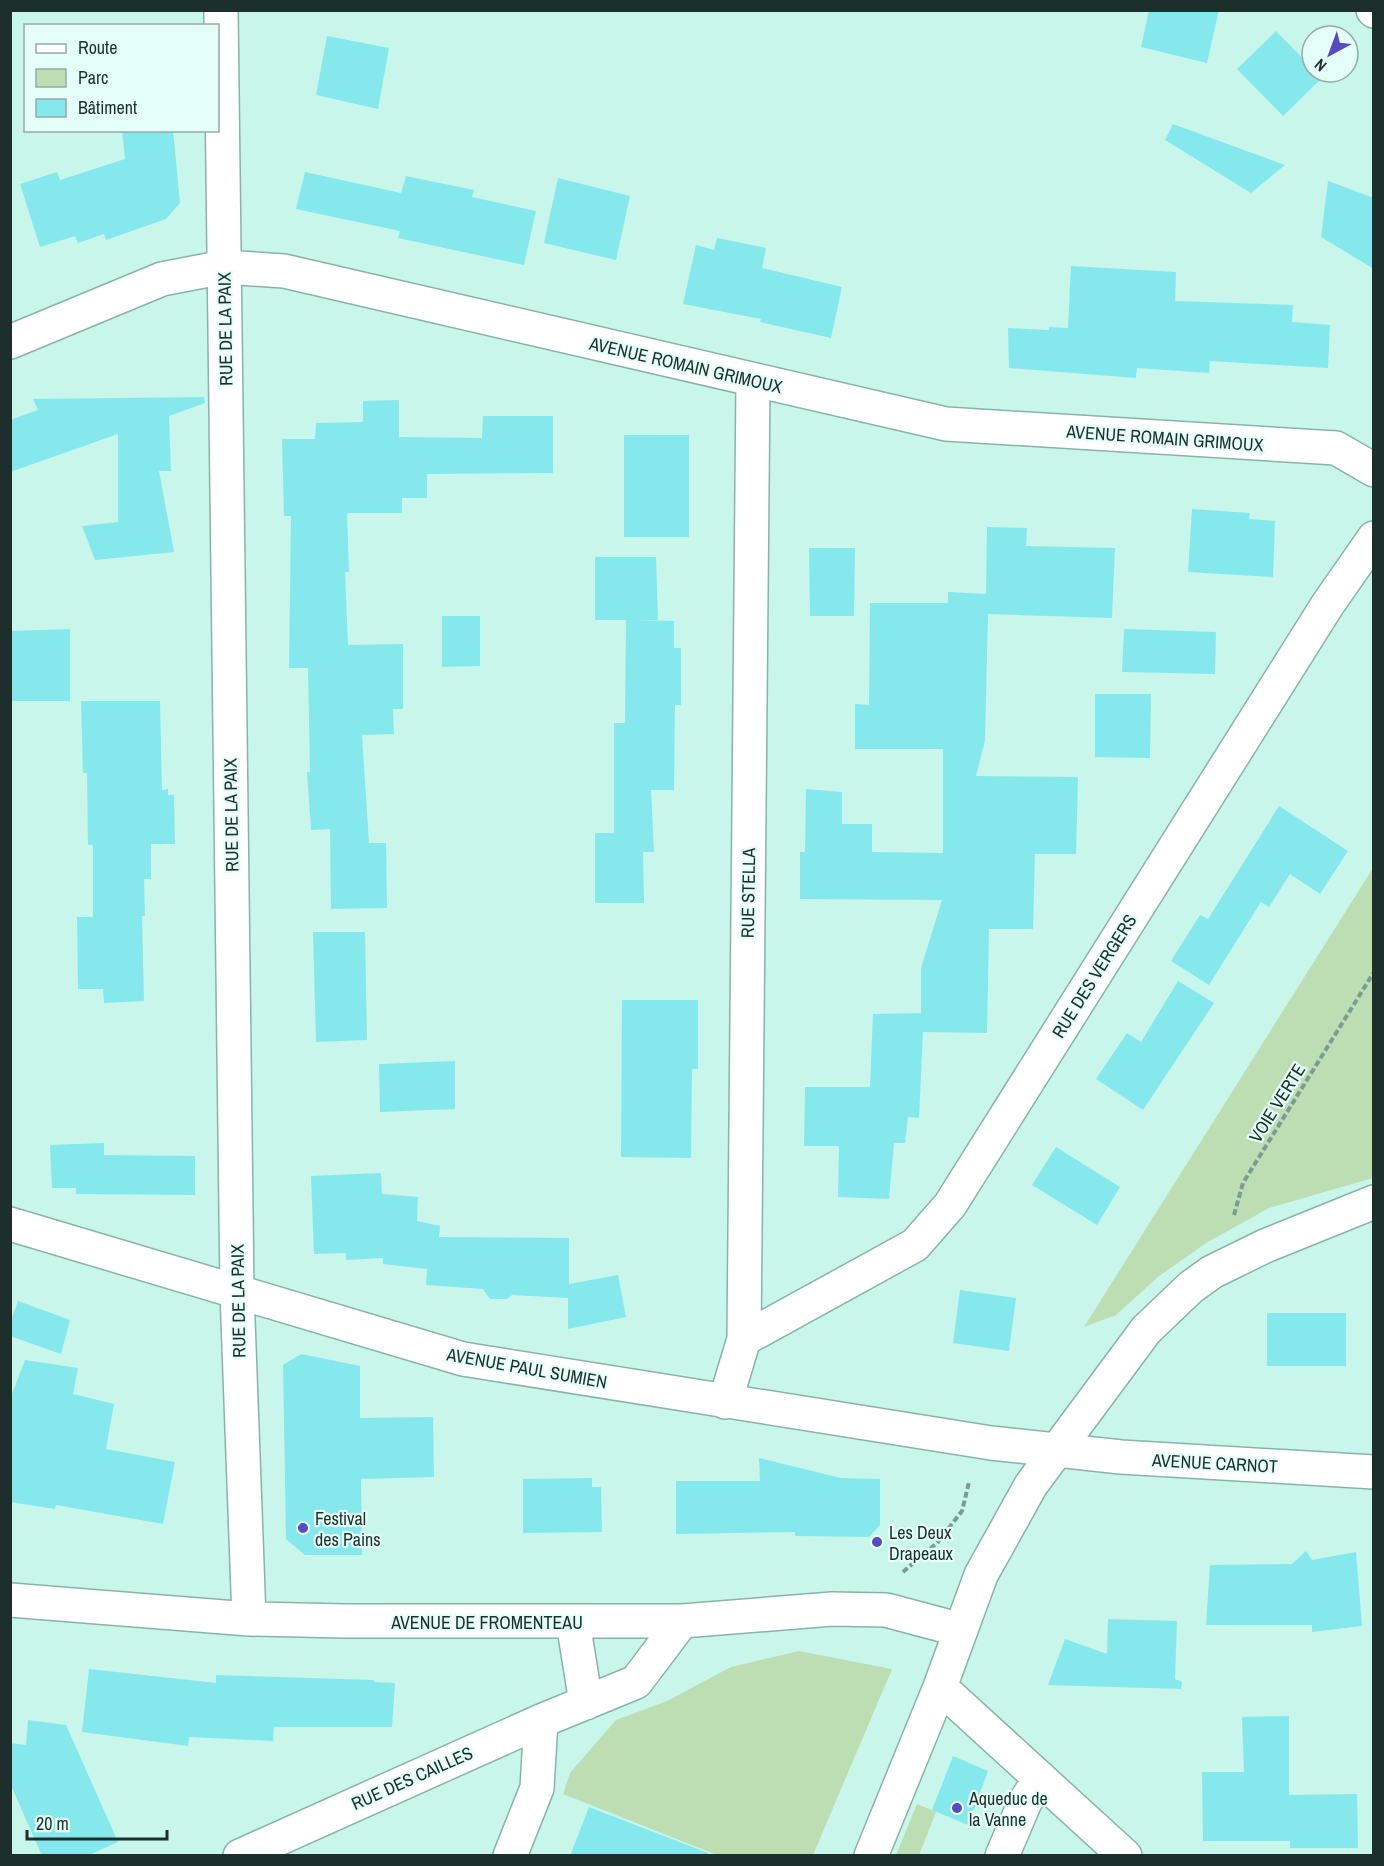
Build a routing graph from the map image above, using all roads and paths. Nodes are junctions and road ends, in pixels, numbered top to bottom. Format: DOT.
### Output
graph roads {
  1 [pos="221,10"];
  2 [pos="224,267"];
  3 [pos="10,342"];
  4 [pos="753,382"];
  5 [pos="1374,470"];
  6 [pos="1374,538"];
  7 [pos="1374,972"];
  8 [pos="1374,1202"];
  9 [pos="10,1224"];
  10 [pos="1246,1255"];
  11 [pos="237,1292"];
  12 [pos="744,1339"];
  13 [pos="725,1402"];
  14 [pos="1057,1450"];
  15 [pos="1374,1472"];
  16 [pos="965,1473"];
  17 [pos="900,1574"];
  18 [pos="10,1600"];
  19 [pos="249,1619"];
  20 [pos="682,1621"];
  21 [pos="573,1622"];
  22 [pos="961,1630"];
  23 [pos="940,1687"];
  24 [pos="586,1702"];
  25 [pos="541,1721"];
  26 [pos="1040,1778"];
  27 [pos="240,1856"];
  28 [pos="510,1856"];
  29 [pos="871,1856"];
  30 [pos="1002,1856"];
  31 [pos="1125,1856"];
  1 -- 2 [label="street, RUE DE LA PAIX"];
  2 -- 3 [label="street, AVENUE ROMAIN GRIMOUX"];
  2 -- 4 [label="street, AVENUE ROMAIN GRIMOUX"];
  2 -- 11 [label="street, RUE DE LA PAIX"];
  4 -- 5 [label="street, AVENUE ROMAIN GRIMOUX"];
  4 -- 12 [label="street, RUE STELLA"];
  6 -- 12 [label="street, RUE DES VERGERS"];
  7 -- 10 [label="path, VOIE VERTE"];
  8 -- 10 [label="street"];
  9 -- 11 [label="street, AVENUE PAUL SUMIEN"];
  10 -- 14 [label="street"];
  11 -- 13 [label="street, AVENUE PAUL SUMIEN"];
  11 -- 19 [label="street, RUE DE LA PAIX"];
  12 -- 13 [label="street, RUE STELLA"];
  13 -- 14 [label="street, AVENUE PAUL SUMIEN"];
  14 -- 15 [label="street, AVENUE CARNOT"];
  14 -- 22 [label="street"];
  16 -- 17 [label="path"];
  18 -- 19 [label="street, AVENUE DE FROMENTEAU"];
  19 -- 21 [label="street, AVENUE DE FROMENTEAU"];
  20 -- 21 [label="street, AVENUE DE FROMENTEAU"];
  20 -- 22 [label="street, AVENUE DE FROMENTEAU"];
  20 -- 24 [label="street, RUE DES CAILLES"];
  21 -- 24 [label="street"];
  22 -- 23 [label="street"];
  23 -- 26 [label="street"];
  23 -- 29 [label="street"];
  24 -- 25 [label="street, RUE DES CAILLES"];
  25 -- 27 [label="street, RUE DES CAILLES"];
  25 -- 28 [label="street"];
  26 -- 30 [label="street"];
  26 -- 31 [label="street"];
}
